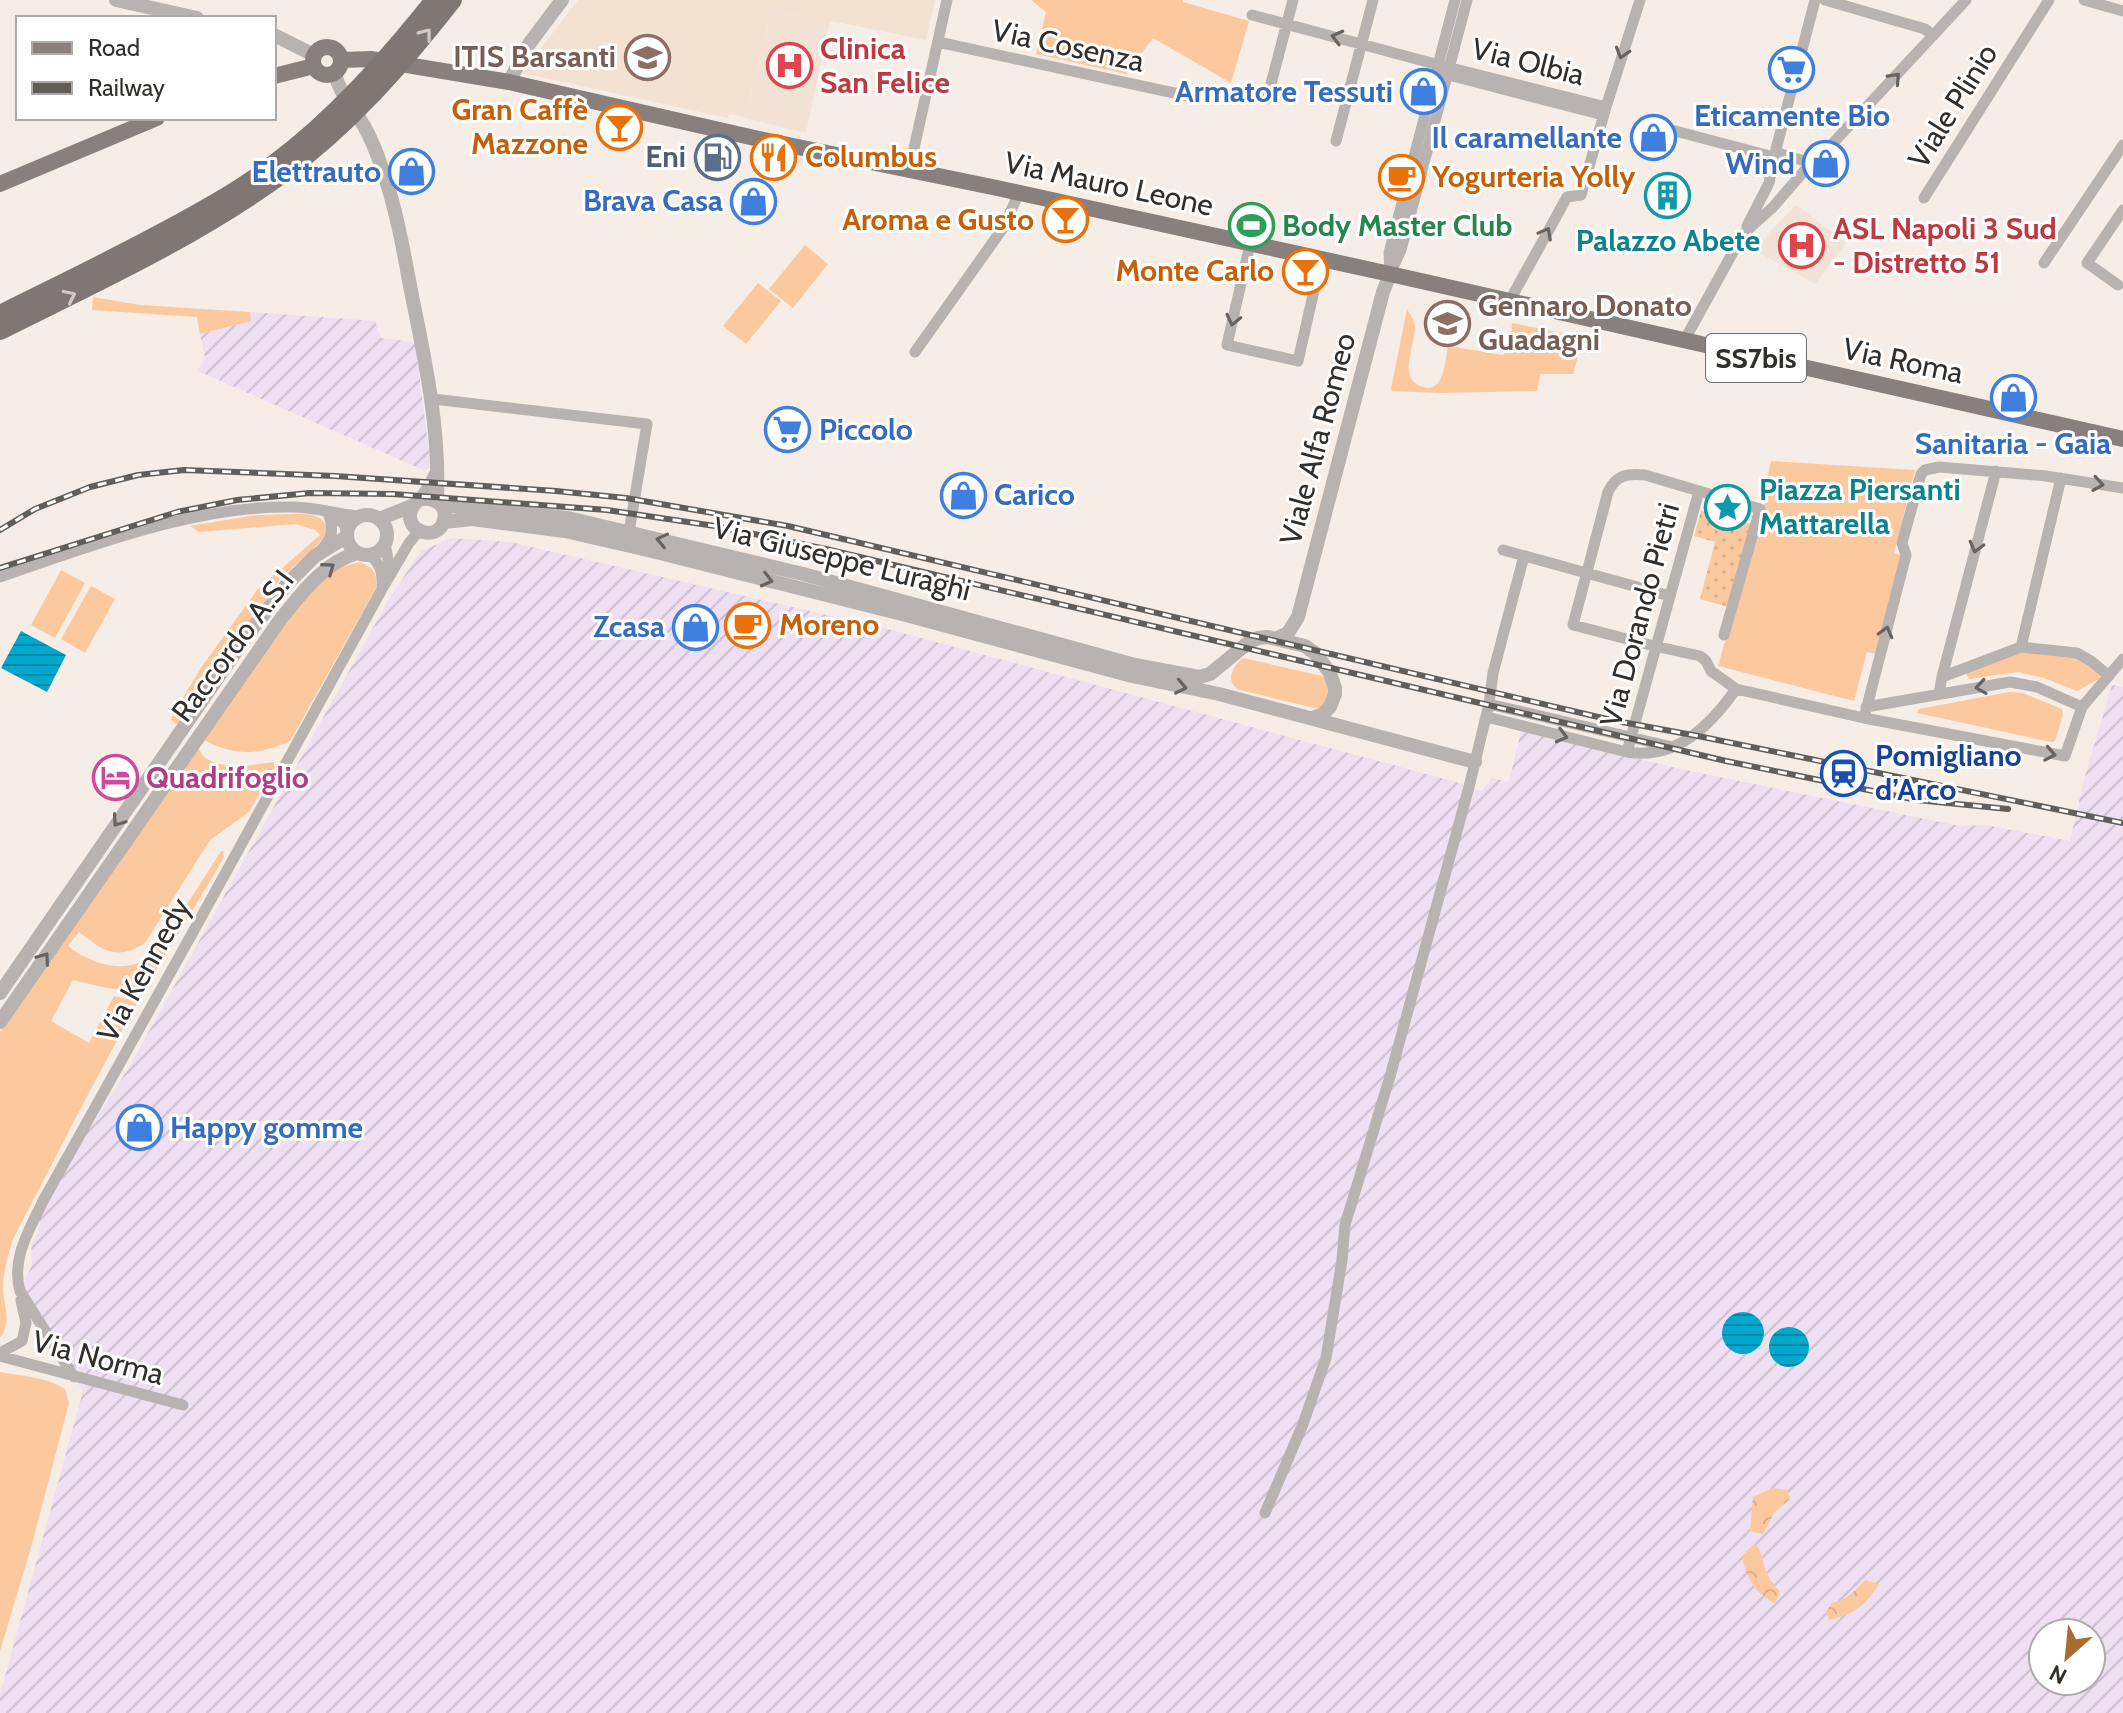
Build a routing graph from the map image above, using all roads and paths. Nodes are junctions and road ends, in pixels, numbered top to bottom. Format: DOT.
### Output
graph roads {
  1 [pos="116,0"];
  2 [pos="434,0"];
  3 [pos="453,0"];
  4 [pos="562,0"];
  5 [pos="947,0"];
  6 [pos="1293,0"];
  7 [pos="1373,0"];
  8 [pos="1455,0"];
  9 [pos="1467,0"];
  10 [pos="1640,0"];
  11 [pos="1815,0"];
  12 [pos="1825,0"];
  13 [pos="1966,0"];
  14 [pos="2049,0"];
  15 [pos="2084,0"];
  16 [pos="139,2"];
  17 [pos="2123,11"];
  18 [pos="1252,15"];
  19 [pos="190,16"];
  20 [pos="1287,23"];
  21 [pos="276,36"];
  22 [pos="1933,36"];
  23 [pos="938,42"];
  24 [pos="1361,43"];
  25 [pos="314,60"];
  26 [pos="338,67"];
  27 [pos="1443,69"];
  28 [pos="276,75"];
  29 [pos="509,82"];
  30 [pos="1188,96"];
  31 [pos="1267,99"];
  32 [pos="1605,111"];
  33 [pos="152,120"];
  34 [pos="1645,123"];
  35 [pos="330,126"];
  36 [pos="1336,141"];
  37 [pos="2123,145"];
  38 [pos="1774,157"];
  39 [pos="1811,163"];
  40 [pos="909,171"];
  41 [pos="1769,183"];
  42 [pos="0,184"];
  43 [pos="1790,189"];
  44 [pos="1019,193"];
  45 [pos="1924,198"];
  46 [pos="2123,210"];
  47 [pos="1743,234"];
  48 [pos="1250,244"];
  49 [pos="1321,260"];
  50 [pos="2044,263"];
  51 [pos="1390,274"];
  52 [pos="2118,285"];
  53 [pos="1509,302"];
  54 [pos="0,314"];
  55 [pos="0,331"];
  56 [pos="1684,341"];
  57 [pos="915,352"];
  58 [pos="433,399"];
  59 [pos="2123,439"];
  60 [pos="439,466"];
  61 [pos="1996,471"];
  62 [pos="2061,478"];
  63 [pos="2123,488"];
  64 [pos="1699,491"];
  65 [pos="417,503"];
  66 [pos="439,503"];
  67 [pos="467,507"];
  68 [pos="316,509"];
  69 [pos="329,515"];
  70 [pos="359,516"];
  71 [pos="379,519"];
  72 [pos="444,522"];
  73 [pos="417,530"];
  74 [pos="629,532"];
  75 [pos="347,534"];
  76 [pos="386,541"];
  77 [pos="1503,550"];
  78 [pos="363,554"];
  79 [pos="315,556"];
  80 [pos="1524,556"];
  81 [pos="391,574"];
  82 [pos="1587,574"];
  83 [pos="0,577"];
  84 [pos="382,589"];
  85 [pos="1670,596"];
  86 [pos="1298,617"];
  87 [pos="1724,635"];
  88 [pos="1275,639"];
  89 [pos="1654,646"];
  90 [pos="1306,647"];
  91 [pos="2021,647"];
  92 [pos="2123,659"];
  93 [pos="1223,664"];
  94 [pos="2112,673"];
  95 [pos="1942,677"];
  96 [pos="1736,689"];
  97 [pos="1219,694"];
  98 [pos="1335,694"];
  99 [pos="1939,694"];
  100 [pos="1489,704"];
  101 [pos="2082,707"];
  102 [pos="1865,713"];
  103 [pos="1487,717"];
  104 [pos="1311,718"];
  105 [pos="1353,729"];
  106 [pos="1632,738"];
  107 [pos="1677,746"];
  108 [pos="1627,752"];
  109 [pos="1475,762"];
  110 [pos="0,993"];
  111 [pos="0,1022"];
  112 [pos="20,1291"];
  113 [pos="0,1355"];
  114 [pos="74,1377"];
  115 [pos="183,1405"];
  116 [pos="1265,1513"];
  1 -- 16 [label="street"];
  2 -- 35 [label="highway"];
  35 -- 3 [label="highway, one-way"];
  4 -- 29 [label="street"];
  5 -- 23 [label="street"];
  6 -- 20 [label="street"];
  7 -- 24 [label="street"];
  8 -- 27 [label="street, Viale Alfa Romeo"];
  9 -- 27 [label="street, Viale Alfa Romeo"];
  10 -- 32 [label="street, one-way"];
  11 -- 38 [label="street"];
  12 -- 22 [label="street"];
  13 -- 22 [label="street"];
  14 -- 45 [label="street, Viale Plinio"];
  15 -- 17 [label="street"];
  16 -- 19 [label="street"];
  18 -- 20 [label="street, Via Olbia"];
  24 -- 20 [label="street, Via Olbia, one-way"];
  20 -- 31 [label="street"];
  21 -- 25 [label="street"];
  39 -- 22 [label="street, one-way"];
  23 -- 30 [label="street, Via Cosenza"];
  23 -- 40 [label="street"];
  24 -- 27 [label="street, Via Olbia"];
  24 -- 36 [label="street"];
  25 -- 26 [label="main road"];
  25 -- 26 [label="main road"];
  25 -- 28 [label="main road"];
  26 -- 29 [label="main road, SS7bis"];
  26 -- 58 [label="street"];
  27 -- 32 [label="street, Via Olbia"];
  27 -- 51 [label="street, Viale Alfa Romeo"];
  29 -- 40 [label="main road, SS7bis"];
  53 -- 32 [label="street, one-way"];
  33 -- 42 [label="main road"];
  34 -- 38 [label="street"];
  35 -- 54 [label="highway"];
  55 -- 35 [label="highway, one-way"];
  37 -- 50 [label="street"];
  38 -- 39 [label="street"];
  38 -- 41 [label="street"];
  39 -- 43 [label="street"];
  40 -- 44 [label="main road, Via Mauro Leone / SS7bis"];
  41 -- 43 [label="street"];
  41 -- 47 [label="street"];
  43 -- 47 [label="street"];
  44 -- 48 [label="main road, Via Mauro Leone / SS7bis"];
  44 -- 57 [label="street"];
  46 -- 52 [label="street"];
  47 -- 56 [label="street"];
  48 -- 49 [label="main road, Via Mauro Leone / SS7bis"];
  48 -- 49 [label="street, one-way"];
  49 -- 51 [label="main road, Via Mauro Leone / SS7bis"];
  51 -- 53 [label="main road, Via Roma / SS7bis"];
  51 -- 86 [label="street, Viale Alfa Romeo"];
  53 -- 56 [label="main road, Via Roma / SS7bis"];
  56 -- 59 [label="main road, Via Roma / SS7bis"];
  58 -- 60 [label="street"];
  58 -- 74 [label="street"];
  60 -- 65 [label="street"];
  60 -- 66 [label="street"];
  60 -- 67 [label="street"];
  61 -- 62 [label="street"];
  61 -- 95 [label="street, one-way"];
  102 -- 61 [label="street, one-way"];
  62 -- 63 [label="street, one-way"];
  62 -- 91 [label="street"];
  64 -- 82 [label="street"];
  64 -- 85 [label="street, Via Dorando Pietri"];
  64 -- 87 [label="street"];
  65 -- 66 [label="street"];
  65 -- 71 [label="street"];
  65 -- 73 [label="street"];
  66 -- 67 [label="street, Via Giuseppe Luraghi"];
  66 -- 72 [label="street"];
  67 -- 74 [label="street, Via Giuseppe Luraghi"];
  68 -- 69 [label="street"];
  68 -- 70 [label="street"];
  68 -- 83 [label="street"];
  69 -- 75 [label="street"];
  69 -- 79 [label="street"];
  70 -- 71 [label="street"];
  70 -- 75 [label="street"];
  71 -- 76 [label="street"];
  72 -- 73 [label="street"];
  72 -- 97 [label="street, Via Giuseppe Luraghi, one-way"];
  73 -- 76 [label="street"];
  73 -- 81 [label="street, Via Kennedy"];
  93 -- 74 [label="street, Via Giuseppe Luraghi, one-way"];
  75 -- 78 [label="street"];
  75 -- 79 [label="street, Raccordo A.S.I"];
  76 -- 78 [label="street"];
  76 -- 81 [label="street"];
  77 -- 80 [label="street"];
  78 -- 84 [label="street"];
  111 -- 78 [label="street, Raccordo A.S.I, one-way"];
  79 -- 110 [label="street, Raccordo A.S.I, one-way"];
  80 -- 82 [label="street"];
  80 -- 100 [label="street"];
  81 -- 84 [label="street, Via Kennedy"];
  82 -- 85 [label="street"];
  82 -- 89 [label="street"];
  84 -- 112 [label="street, Via Kennedy"];
  85 -- 89 [label="street, Via Dorando Pietri"];
  86 -- 88 [label="street"];
  86 -- 90 [label="street"];
  88 -- 90 [label="street"];
  88 -- 93 [label="street, Via Giuseppe Luraghi"];
  89 -- 96 [label="street"];
  89 -- 106 [label="street, Via Dorando Pietri"];
  90 -- 98 [label="street"];
  91 -- 94 [label="street"];
  91 -- 95 [label="street"];
  92 -- 94 [label="street"];
  93 -- 97 [label="street"];
  94 -- 101 [label="street"];
  95 -- 99 [label="street"];
  96 -- 102 [label="street"];
  96 -- 107 [label="street"];
  97 -- 104 [label="street, Via Giuseppe Luraghi"];
  98 -- 104 [label="street"];
  98 -- 105 [label="street"];
  101 -- 99 [label="street, one-way"];
  99 -- 102 [label="street"];
  100 -- 103 [label="street"];
  100 -- 106 [label="street"];
  102 -- 101 [label="street, one-way"];
  103 -- 108 [label="street, one-way"];
  103 -- 109 [label="street"];
  104 -- 105 [label="street, Via Giuseppe Luraghi"];
  105 -- 109 [label="street, Via Giuseppe Luraghi"];
  106 -- 107 [label="street"];
  106 -- 108 [label="street, Via Dorando Pietri"];
  107 -- 108 [label="street"];
  109 -- 116 [label="street"];
  112 -- 113 [label="street, Via Kennedy"];
  112 -- 114 [label="street"];
  113 -- 114 [label="street, Via Norma"];
  114 -- 115 [label="street, Via Norma"];
}
